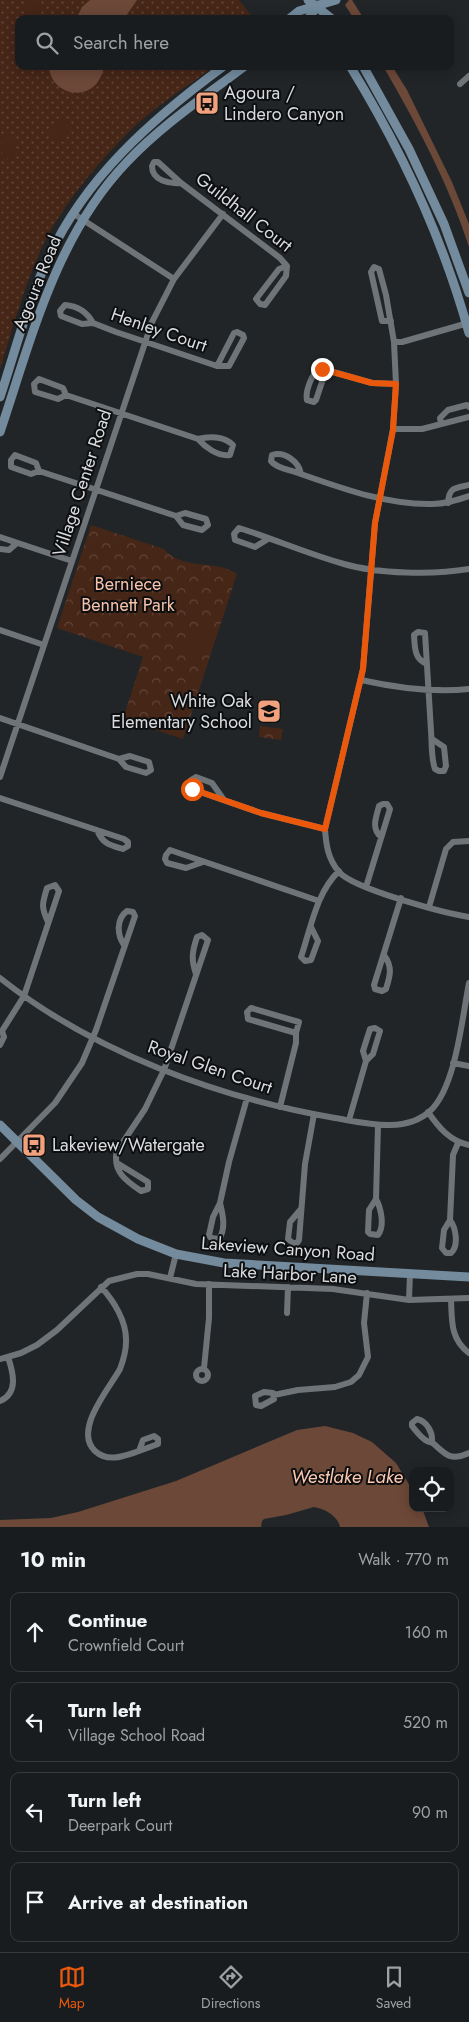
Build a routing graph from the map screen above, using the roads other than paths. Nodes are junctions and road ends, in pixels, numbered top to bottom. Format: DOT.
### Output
graph roads {
  1 [pos="308,0"];
  2 [pos="336,0"];
  3 [pos="317,2"];
  4 [pos="294,15"];
  5 [pos="310,15"];
  6 [pos="319,15"];
  7 [pos="328,15"];
  8 [pos="219,70"];
  9 [pos="240,70"];
  10 [pos="352,70"];
  11 [pos="365,70"];
  12 [pos="469,76"];
  13 [pos="460,84"];
  14 [pos="167,109"];
  15 [pos="174,119"];
  16 [pos="409,150"];
  17 [pos="400,155"];
  18 [pos="182,183"];
  19 [pos="74,214"];
  20 [pos="223,214"];
  21 [pos="82,220"];
  22 [pos="287,266"];
  23 [pos="174,279"];
  24 [pos="469,293"];
  25 [pos="391,321"];
  26 [pos="93,323"];
  27 [pos="468,327"];
  28 [pos="145,342"];
  29 [pos="394,342"];
  30 [pos="217,366"];
  31 [pos="326,370"];
  32 [pos="396,384"];
  33 [pos="66,395"];
  34 [pos="0,397"];
  35 [pos="469,407"];
  36 [pos="121,414"];
  37 [pos="469,417"];
  38 [pos="441,424"];
  39 [pos="393,430"];
  40 [pos="0,432"];
  41 [pos="198,439"];
  42 [pos="40,471"];
  43 [pos="301,474"];
  44 [pos="469,485"];
  45 [pos="96,490"];
  46 [pos="469,496"];
  47 [pos="379,498"];
  48 [pos="448,502"];
  49 [pos="176,516"];
  50 [pos="0,537"];
  51 [pos="268,539"];
  52 [pos="17,543"];
  53 [pos="0,549"];
  54 [pos="72,561"];
  55 [pos="372,569"];
  56 [pos="469,569"];
  57 [pos="0,630"];
  58 [pos="44,645"];
  59 [pos="427,664"];
  60 [pos="361,680"];
  61 [pos="469,689"];
  62 [pos="429,690"];
  63 [pos="0,718"];
  64 [pos="17,724"];
  65 [pos="432,739"];
  66 [pos="119,759"];
  67 [pos="0,776"];
  68 [pos="0,798"];
  69 [pos="224,800"];
  70 [pos="325,829"];
  71 [pos="97,830"];
  72 [pos="382,837"];
  73 [pos="469,841"];
  74 [pos="203,862"];
  75 [pos="339,871"];
  76 [pos="366,888"];
  77 [pos="401,898"];
  78 [pos="319,901"];
  79 [pos="429,907"];
  80 [pos="469,917"];
  81 [pos="48,922"];
  82 [pos="311,927"];
  83 [pos="124,945"];
  84 [pos="384,955"];
  85 [pos="196,974"];
  86 [pos="0,978"];
  87 [pos="469,983"];
  88 [pos="468,994"];
  89 [pos="24,996"];
  90 [pos="1,1031"];
  91 [pos="296,1034"];
  92 [pos="93,1037"];
  93 [pos="0,1045"];
  94 [pos="366,1061"];
  95 [pos="453,1063"];
  96 [pos="469,1066"];
  97 [pos="164,1070"];
  98 [pos="247,1098"];
  99 [pos="280,1107"];
  100 [pos="428,1112"];
  101 [pos="314,1114"];
  102 [pos="349,1120"];
  103 [pos="0,1125"];
  104 [pos="378,1125"];
  105 [pos="17,1142"];
  106 [pos="458,1142"];
  107 [pos="469,1145"];
  108 [pos="0,1159"];
  109 [pos="117,1163"];
  110 [pos="376,1199"];
  111 [pos="220,1203"];
  112 [pos="301,1209"];
  113 [pos="450,1220"];
  114 [pos="176,1254"];
  115 [pos="410,1273"];
  116 [pos="469,1277"];
  117 [pos="170,1278"];
  118 [pos="209,1284"];
  119 [pos="288,1287"];
  120 [pos="101,1288"];
  121 [pos="367,1293"];
  122 [pos="469,1298"];
  123 [pos="451,1299"];
  124 [pos="409,1300"];
  125 [pos="287,1313"];
  126 [pos="469,1354"];
  127 [pos="8,1357"];
  128 [pos="0,1359"];
  129 [pos="469,1361"];
  130 [pos="204,1368"];
  131 [pos="274,1395"];
  132 [pos="0,1401"];
  133 [pos="432,1442"];
  134 [pos="139,1451"];
  135 [pos="469,1453"];
  1 -- 3 [label="street"];
  2 -- 3 [label="street"];
  3 -- 4 [label="street"];
  3 -- 5 [label="street"];
  3 -- 6 [label="street"];
  3 -- 7 [label="street"];
  8 -- 14 [label="street, Agoura Road"];
  9 -- 15 [label="street, Agoura Road"];
  10 -- 17 [label="street"];
  11 -- 16 [label="street"];
  12 -- 13 [label="street"];
  14 -- 15 [label="street"];
  14 -- 19 [label="street, Agoura Road"];
  15 -- 21 [label="street, Agoura Road"];
  16 -- 17 [label="street"];
  16 -- 24 [label="street"];
  17 -- 27 [label="street"];
  18 -- 18 [label="street, Guildhall Court"];
  18 -- 20 [label="street, Guildhall Court"];
  19 -- 21 [label="street"];
  19 -- 34 [label="street, Agoura Road"];
  20 -- 22 [label="street, Guildhall Court"];
  20 -- 23 [label="street, Village Center Road"];
  21 -- 23 [label="street"];
  21 -- 40 [label="street, Agoura Road"];
  22 -- 22 [label="street, Guildhall Court"];
  23 -- 28 [label="street, Village Center Road"];
  25 -- 25 [label="street"];
  25 -- 29 [label="street"];
  26 -- 26 [label="street, Henley Court"];
  26 -- 28 [label="street, Henley Court"];
  27 -- 29 [label="street"];
  28 -- 30 [label="street, Henley Court"];
  28 -- 36 [label="street, Village Center Road"];
  29 -- 32 [label="street"];
  30 -- 30 [label="street, Henley Court"];
  31 -- 31 [label="street"];
  31 -- 32 [label="street"];
  32 -- 39 [label="street"];
  33 -- 33 [label="street"];
  33 -- 36 [label="street"];
  35 -- 38 [label="street"];
  36 -- 41 [label="street"];
  36 -- 45 [label="street, Village Center Road"];
  37 -- 38 [label="street"];
  38 -- 39 [label="street"];
  39 -- 47 [label="street"];
  41 -- 41 [label="street"];
  42 -- 45 [label="street"];
  43 -- 43 [label="street"];
  43 -- 47 [label="street"];
  44 -- 48 [label="street"];
  45 -- 49 [label="street"];
  45 -- 54 [label="street, Village Center Road"];
  46 -- 48 [label="street"];
  47 -- 48 [label="street"];
  47 -- 55 [label="street"];
  50 -- 52 [label="street"];
  51 -- 51 [label="street"];
  51 -- 55 [label="street"];
  52 -- 53 [label="street"];
  52 -- 54 [label="street"];
  54 -- 58 [label="street, Village Center Road"];
  55 -- 56 [label="street"];
  55 -- 60 [label="street"];
  57 -- 58 [label="street"];
  58 -- 64 [label="street, Village Center Road"];
  59 -- 59 [label="street"];
  59 -- 62 [label="street"];
  60 -- 62 [label="street"];
  60 -- 70 [label="street"];
  61 -- 62 [label="street"];
  62 -- 65 [label="street"];
  63 -- 64 [label="street"];
  64 -- 66 [label="street"];
  64 -- 67 [label="street, Village Center Road"];
  65 -- 65 [label="street"];
  68 -- 71 [label="street"];
  69 -- 69 [label="street"];
  69 -- 70 [label="street"];
  70 -- 75 [label="street"];
  71 -- 71 [label="street"];
  72 -- 76 [label="street"];
  73 -- 79 [label="street"];
  74 -- 74 [label="street"];
  74 -- 78 [label="street"];
  75 -- 76 [label="street"];
  75 -- 78 [label="street"];
  76 -- 77 [label="street"];
  77 -- 79 [label="street"];
  77 -- 84 [label="street"];
  78 -- 82 [label="street"];
  79 -- 80 [label="street"];
  81 -- 81 [label="street"];
  81 -- 89 [label="street"];
  82 -- 82 [label="street"];
  83 -- 83 [label="street"];
  83 -- 92 [label="street"];
  84 -- 84 [label="street"];
  85 -- 85 [label="street"];
  85 -- 97 [label="street"];
  86 -- 89 [label="street, Royal Glen Court"];
  87 -- 88 [label="street"];
  88 -- 95 [label="street"];
  89 -- 90 [label="street"];
  89 -- 92 [label="street, Royal Glen Court"];
  90 -- 93 [label="street"];
  91 -- 91 [label="street"];
  91 -- 99 [label="street"];
  92 -- 97 [label="street, Royal Glen Court"];
  92 -- 105 [label="street"];
  94 -- 94 [label="street"];
  94 -- 102 [label="street"];
  95 -- 96 [label="street"];
  95 -- 100 [label="street"];
  97 -- 98 [label="street, Royal Glen Court"];
  97 -- 109 [label="street"];
  98 -- 99 [label="street, Royal Glen Court"];
  98 -- 111 [label="street"];
  99 -- 101 [label="street, Royal Glen Court"];
  100 -- 104 [label="street, Royal Glen Court"];
  100 -- 106 [label="street"];
  101 -- 102 [label="street, Royal Glen Court"];
  101 -- 112 [label="street"];
  102 -- 104 [label="street, Royal Glen Court"];
  103 -- 105 [label="street, Lakeview Canyon Road"];
  104 -- 110 [label="street"];
  105 -- 108 [label="street"];
  105 -- 114 [label="street, Lakeview Canyon Road"];
  106 -- 107 [label="street"];
  106 -- 113 [label="street"];
  109 -- 109 [label="street"];
  110 -- 110 [label="street"];
  111 -- 111 [label="street"];
  112 -- 112 [label="street"];
  114 -- 115 [label="street, Lakeview Canyon Road"];
  114 -- 117 [label="street"];
  115 -- 116 [label="street, Lakeview Canyon Road"];
  115 -- 124 [label="street"];
  117 -- 118 [label="street, Lake Harbor Lane"];
  117 -- 120 [label="street, Lake Harbor Lane"];
  118 -- 119 [label="street, Lake Harbor Lane"];
  118 -- 130 [label="street"];
  119 -- 121 [label="street, Lake Harbor Lane"];
  119 -- 125 [label="street"];
  120 -- 127 [label="street, Lake Harbor Lane"];
  120 -- 134 [label="street"];
  121 -- 124 [label="street, Lake Harbor Lane"];
  121 -- 131 [label="street"];
  122 -- 123 [label="street, Lake Harbor Lane"];
  123 -- 124 [label="street, Lake Harbor Lane"];
  123 -- 126 [label="street"];
  126 -- 129 [label="street"];
  127 -- 128 [label="street, Lake Harbor Lane"];
  127 -- 132 [label="street"];
  133 -- 135 [label="street"];
}
